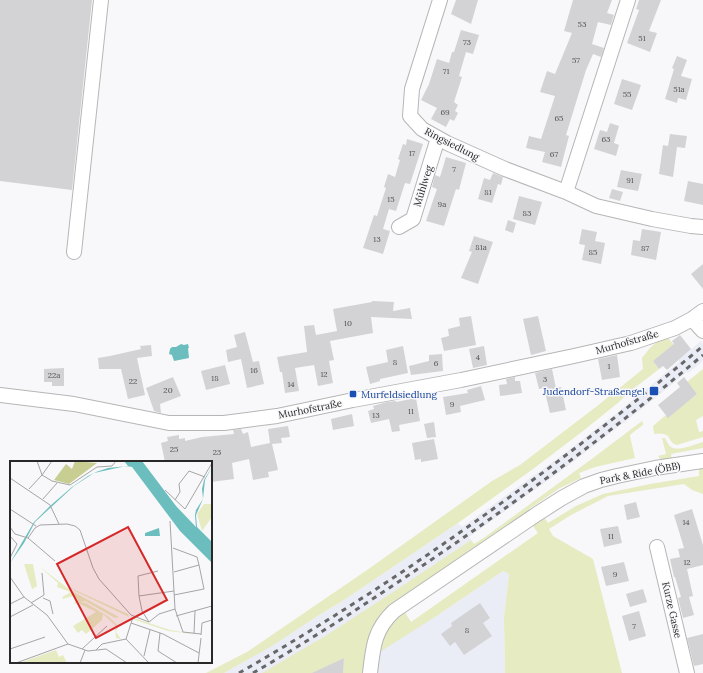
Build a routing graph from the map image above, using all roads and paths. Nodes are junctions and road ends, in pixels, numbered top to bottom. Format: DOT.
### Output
graph roads {
  1 [pos="101,0"];
  2 [pos="440,0"];
  3 [pos="628,0"];
  4 [pos="438,138"];
  5 [pos="566,192"];
  6 [pos="399,227"];
  7 [pos="703,227"];
  8 [pos="74,252"];
  9 [pos="698,315"];
  10 [pos="703,331"];
  11 [pos="0,395"];
  12 [pos="703,461"];
  13 [pos="657,546"];
  14 [pos="370,673"];
  15 [pos="687,673"];
  1 -- 8 [label="street"];
  2 -- 4 [label="street, Ringsiedlung"];
  3 -- 5 [label="street"];
  4 -- 5 [label="street, Ringsiedlung"];
  4 -- 6 [label="street, Mühlweg"];
  5 -- 7 [label="street, Ringsiedlung"];
  9 -- 10 [label="street, Murhofstraße"];
  9 -- 11 [label="street, Murhofstraße"];
  12 -- 14 [label="street, Park & Ride (ÖBB)"];
  13 -- 15 [label="street, Kurze Gasse"];
}
